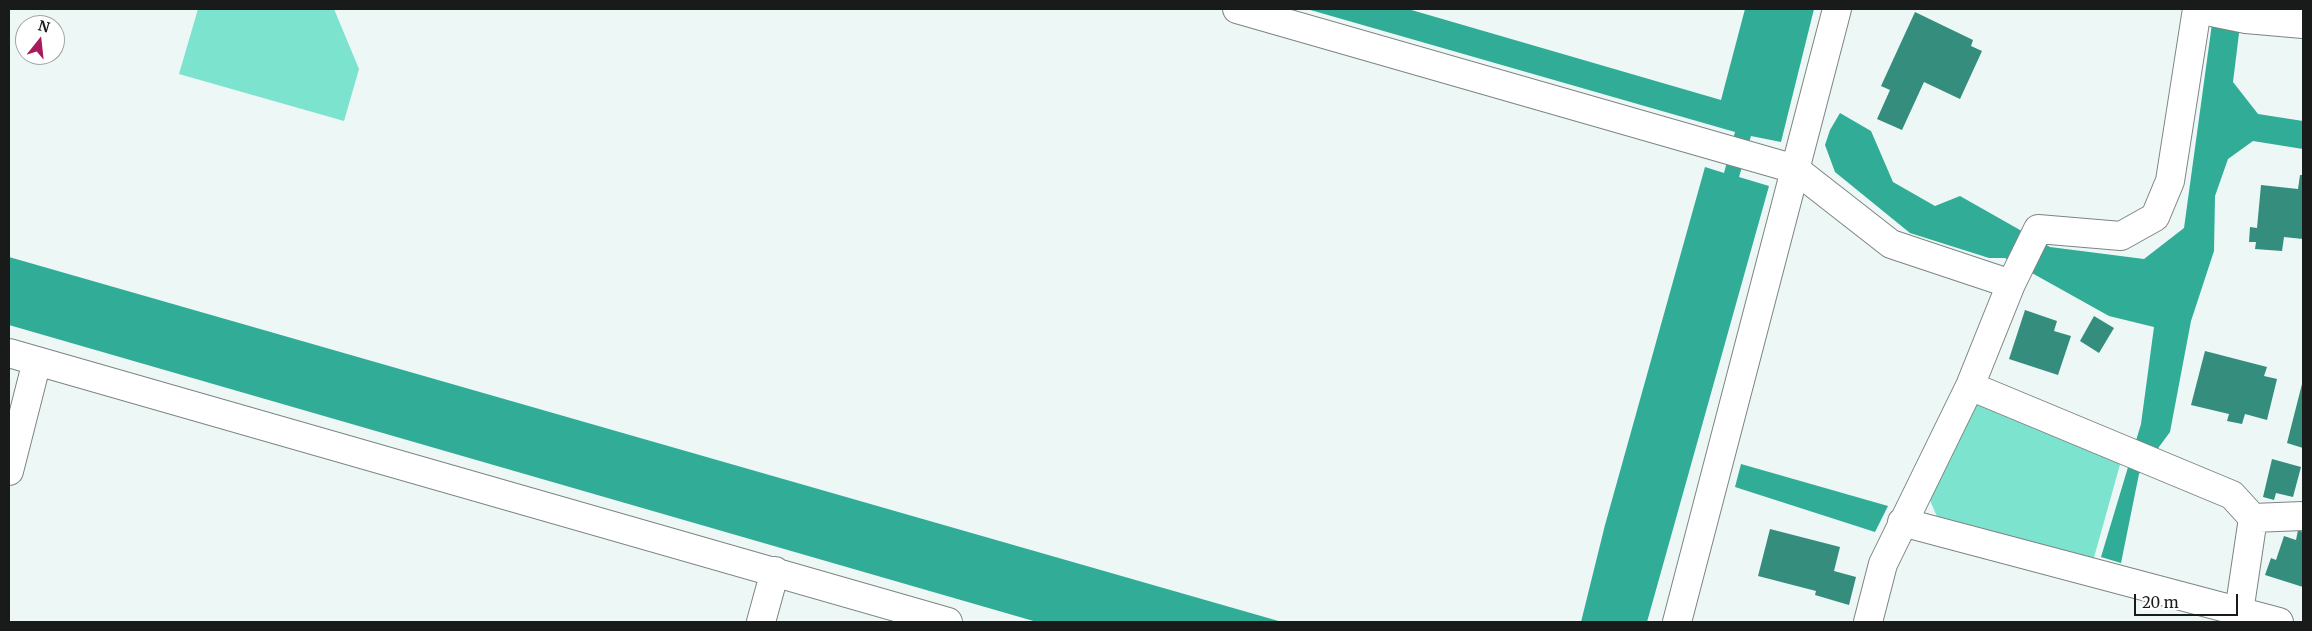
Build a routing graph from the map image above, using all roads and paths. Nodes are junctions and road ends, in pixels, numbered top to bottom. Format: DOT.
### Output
graph roads {
  1 [pos="1237,9"];
  2 [pos="1837,9"];
  3 [pos="2197,9"];
  4 [pos="2303,24"];
  5 [pos="1795,169"];
  6 [pos="2014,278"];
  7 [pos="9,353"];
  8 [pos="37,361"];
  9 [pos="1970,386"];
  10 [pos="9,471"];
  11 [pos="2303,516"];
  12 [pos="2254,518"];
  13 [pos="1902,522"];
  14 [pos="775,571"];
  15 [pos="2239,612"];
  16 [pos="761,622"];
  17 [pos="948,622"];
  18 [pos="1677,622"];
  19 [pos="1868,622"];
  20 [pos="2278,622"];
  1 -- 5 [label="street"];
  2 -- 5 [label="street"];
  3 -- 4 [label="street"];
  3 -- 6 [label="street"];
  5 -- 6 [label="street"];
  5 -- 18 [label="street"];
  6 -- 9 [label="street"];
  7 -- 8 [label="street"];
  8 -- 10 [label="street"];
  8 -- 14 [label="street"];
  9 -- 12 [label="street"];
  9 -- 13 [label="street"];
  11 -- 12 [label="street"];
  12 -- 15 [label="street"];
  13 -- 15 [label="street"];
  13 -- 19 [label="street"];
  14 -- 16 [label="street"];
  14 -- 17 [label="street"];
  15 -- 20 [label="street"];
}
